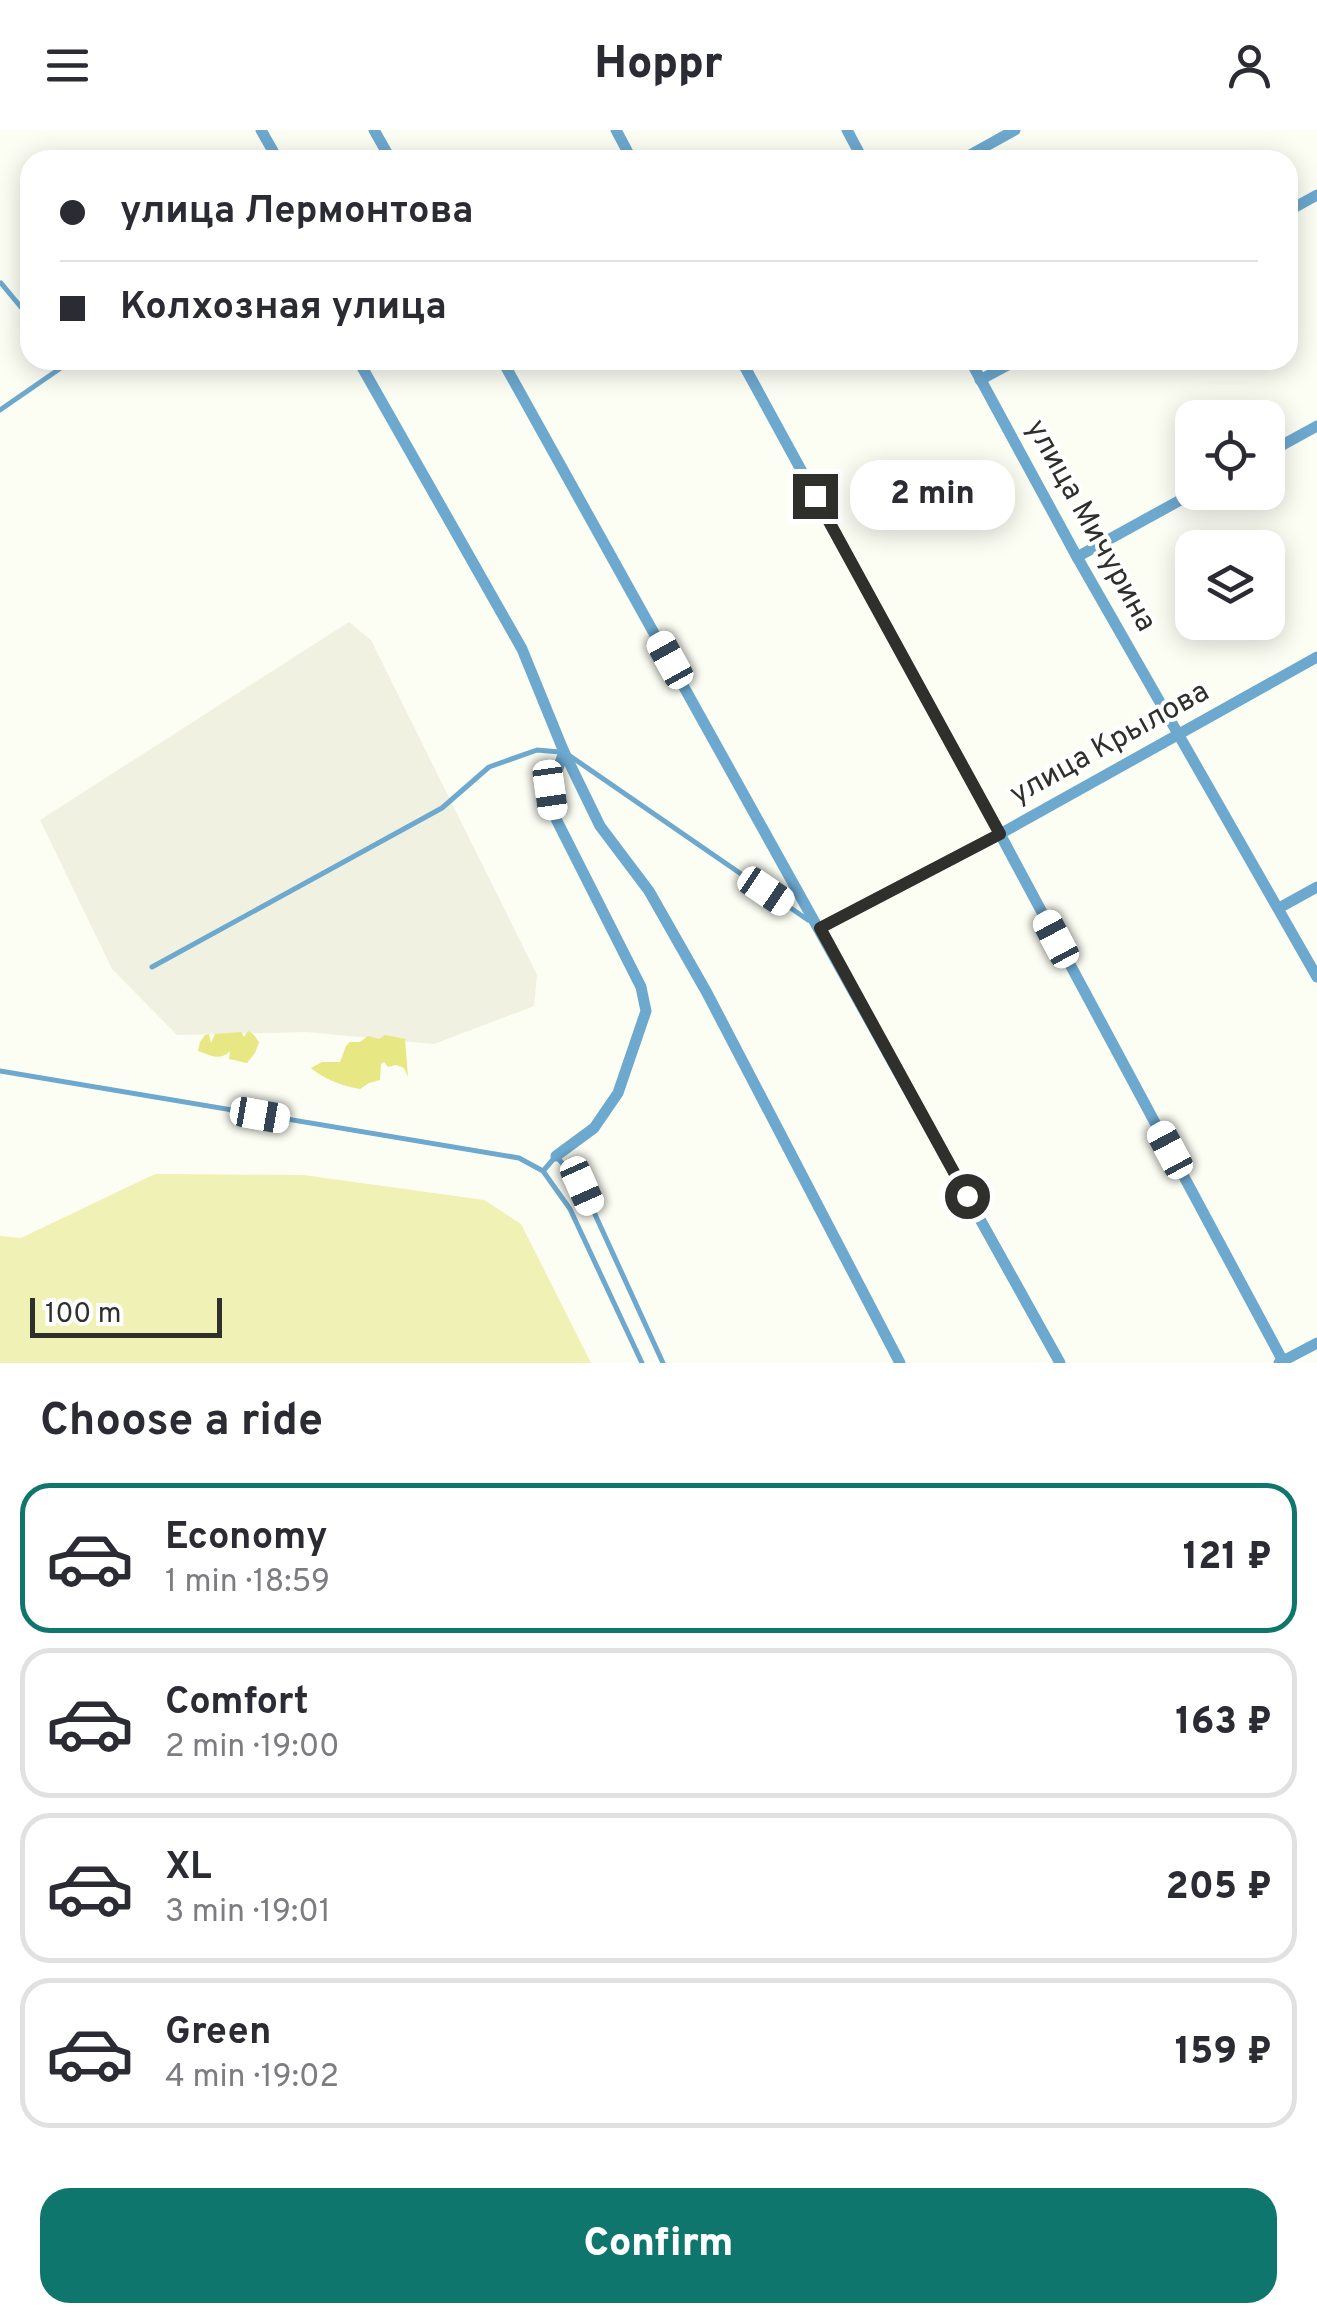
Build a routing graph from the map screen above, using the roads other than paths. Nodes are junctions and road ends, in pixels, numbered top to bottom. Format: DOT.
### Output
graph roads {
  1 [pos="1015,130"];
  2 [pos="978,150"];
  3 [pos="1,283"];
  4 [pos="20,306"];
  5 [pos="56,370"];
  6 [pos="364,370"];
  7 [pos="508,370"];
  8 [pos="746,370"];
  9 [pos="975,370"];
  10 [pos="998,370"];
  11 [pos="980,380"];
  12 [pos="0,410"];
  13 [pos="1317,426"];
  14 [pos="1285,444"];
  15 [pos="1175,503"];
  16 [pos="1077,557"];
  17 [pos="1317,657"];
  18 [pos="1178,733"];
  19 [pos="564,752"];
  20 [pos="1000,834"];
  21 [pos="1317,886"];
  22 [pos="1279,908"];
  23 [pos="820,928"];
  24 [pos="152,967"];
  25 [pos="1317,977"];
  26 [pos="0,1071"];
  27 [pos="556,1156"];
  28 [pos="543,1170"];
  29 [pos="1317,1343"];
  30 [pos="1282,1362"];
  31 [pos="642,1363"];
  32 [pos="663,1363"];
  33 [pos="900,1363"];
  34 [pos="1060,1363"];
  1 -- 2 [label="street"];
  3 -- 4 [label="lane"];
  5 -- 12 [label="lane"];
  6 -- 19 [label="street"];
  7 -- 23 [label="street"];
  8 -- 20 [label="street"];
  9 -- 11 [label="street, улица Мичурина"];
  10 -- 11 [label="street"];
  11 -- 16 [label="street, улица Мичурина"];
  13 -- 14 [label="street"];
  15 -- 16 [label="street"];
  16 -- 18 [label="street, улица Мичурина"];
  17 -- 18 [label="street, улица Крылова"];
  18 -- 20 [label="street, улица Крылова"];
  18 -- 22 [label="street, улица Мичурина"];
  19 -- 23 [label="lane"];
  19 -- 24 [label="lane"];
  19 -- 27 [label="street"];
  19 -- 33 [label="street"];
  20 -- 23 [label="street, улица Крылова"];
  20 -- 30 [label="street"];
  21 -- 22 [label="street"];
  22 -- 25 [label="street, улица Мичурина"];
  23 -- 34 [label="street"];
  26 -- 28 [label="lane"];
  27 -- 28 [label="lane"];
  27 -- 32 [label="lane"];
  28 -- 31 [label="lane"];
  29 -- 30 [label="street"];
}
